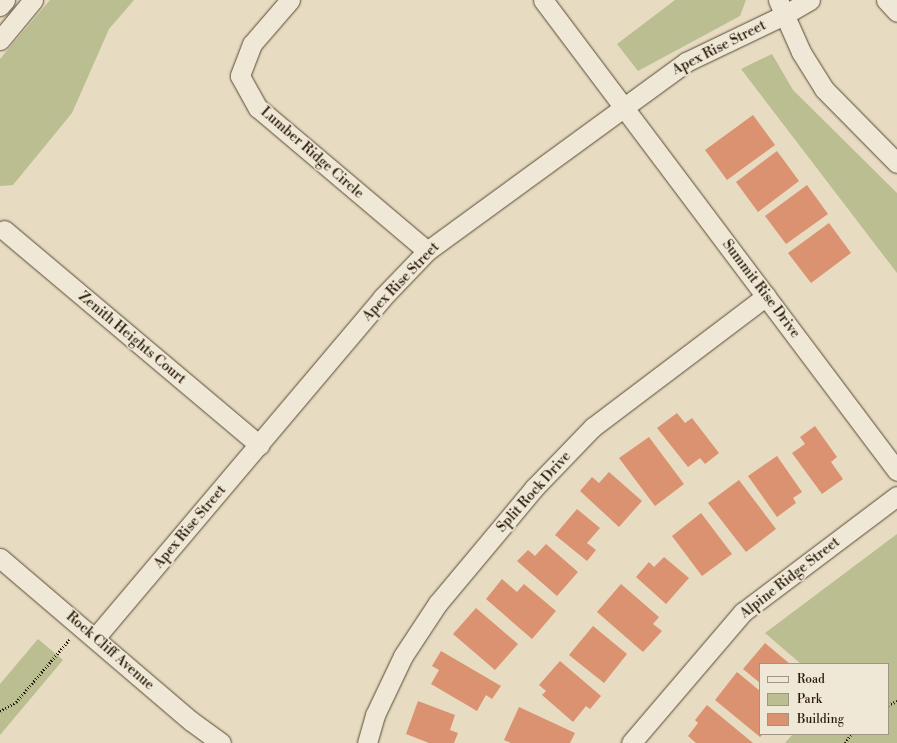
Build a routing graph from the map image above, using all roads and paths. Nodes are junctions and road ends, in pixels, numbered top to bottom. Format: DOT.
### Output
graph roads {
  1 [pos="5,0"];
  2 [pos="33,0"];
  3 [pos="290,0"];
  4 [pos="543,0"];
  5 [pos="810,0"];
  6 [pos="886,0"];
  7 [pos="0,6"];
  8 [pos="781,8"];
  9 [pos="897,12"];
  10 [pos="0,40"];
  11 [pos="623,107"];
  12 [pos="897,163"];
  13 [pos="4,230"];
  14 [pos="427,251"];
  15 [pos="766,296"];
  16 [pos="259,445"];
  17 [pos="897,471"];
  18 [pos="897,496"];
  19 [pos="0,558"];
  20 [pos="95,638"];
  21 [pos="69,640"];
  22 [pos="0,711"];
  23 [pos="221,743"];
  24 [pos="367,743"];
  25 [pos="631,743"];
  1 -- 7 [label="street"];
  2 -- 10 [label="street"];
  3 -- 14 [label="street, Lumber Ridge Circle"];
  4 -- 11 [label="street"];
  5 -- 8 [label="street, Apex Rise Street"];
  6 -- 9 [label="street"];
  8 -- 11 [label="street, Apex Rise Street"];
  8 -- 12 [label="street"];
  11 -- 14 [label="street, Apex Rise Street"];
  11 -- 15 [label="street, Summit Rise Drive"];
  13 -- 16 [label="street, Zenith Heights Court"];
  14 -- 16 [label="street, Apex Rise Street"];
  15 -- 17 [label="street, Summit Rise Drive"];
  15 -- 24 [label="street, Split Rock Drive"];
  16 -- 20 [label="street, Apex Rise Street"];
  18 -- 25 [label="street, Alpine Ridge Street"];
  19 -- 20 [label="street, Rock Cliff Avenue"];
  20 -- 23 [label="street, Rock Cliff Avenue"];
  21 -- 22 [label="path"];
}
